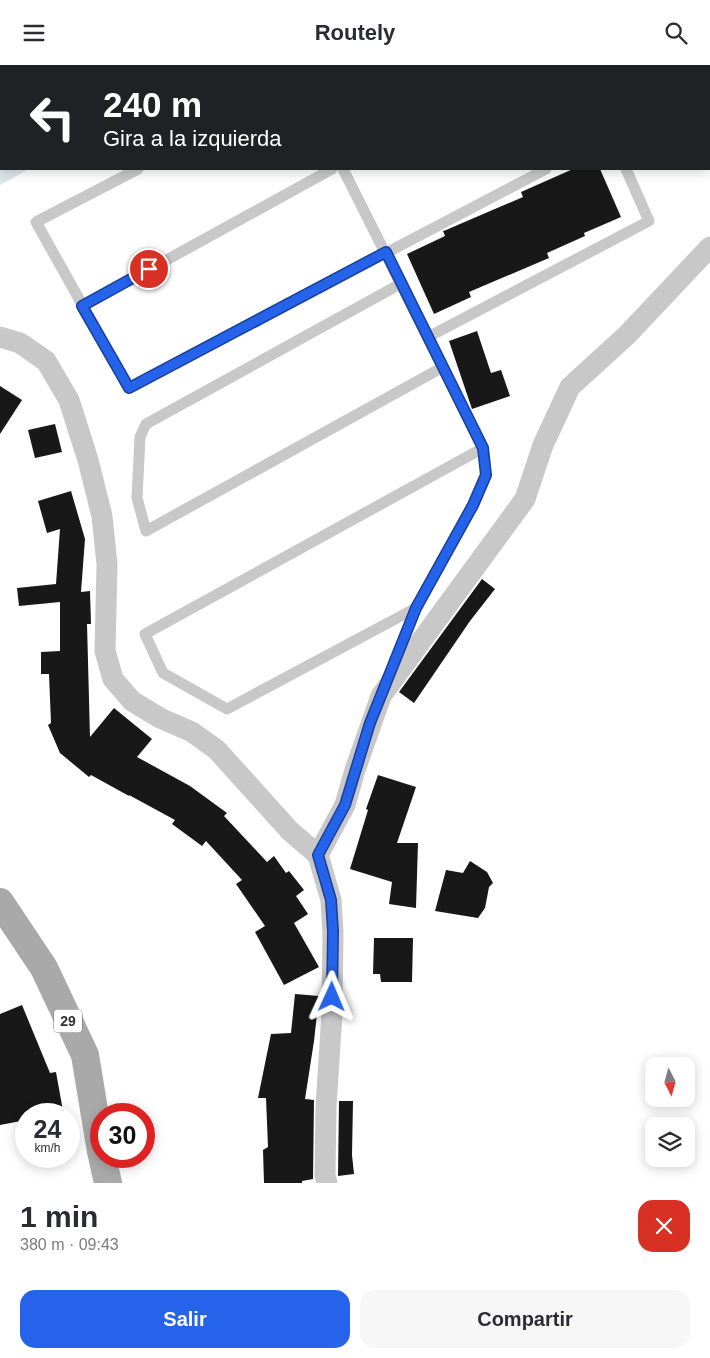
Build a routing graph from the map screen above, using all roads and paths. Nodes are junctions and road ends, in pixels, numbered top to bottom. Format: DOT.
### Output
graph roads {
  1 [pos="136,170"];
  2 [pos="330,170"];
  3 [pos="345,170"];
  4 [pos="544,170"];
  5 [pos="626,170"];
  6 [pos="710,247"];
  7 [pos="386,252"];
  8 [pos="402,283"];
  9 [pos="82,306"];
  10 [pos="0,337"];
  11 [pos="428,337"];
  12 [pos="443,367"];
  13 [pos="483,448"];
  14 [pos="416,608"];
  15 [pos="381,696"];
  16 [pos="318,855"];
  17 [pos="0,902"];
  18 [pos="93,1103"];
  19 [pos="105,1168"];
  20 [pos="108,1183"];
  21 [pos="326,1183"];
  1 -- 9 [label="lane"];
  2 -- 9 [label="lane"];
  3 -- 7 [label="lane"];
  4 -- 7 [label="lane"];
  5 -- 11 [label="lane"];
  6 -- 15 [label="street"];
  7 -- 8 [label="lane"];
  7 -- 9 [label="lane"];
  8 -- 11 [label="lane"];
  8 -- 12 [label="lane"];
  10 -- 16 [label="street"];
  11 -- 12 [label="lane"];
  12 -- 13 [label="lane"];
  13 -- 14 [label="lane"];
  13 -- 14 [label="lane"];
  14 -- 15 [label="lane"];
  15 -- 16 [label="street"];
  16 -- 21 [label="street"];
  17 -- 18 [label="main road, 29"];
  19 -- 20 [label="main road"];
}
